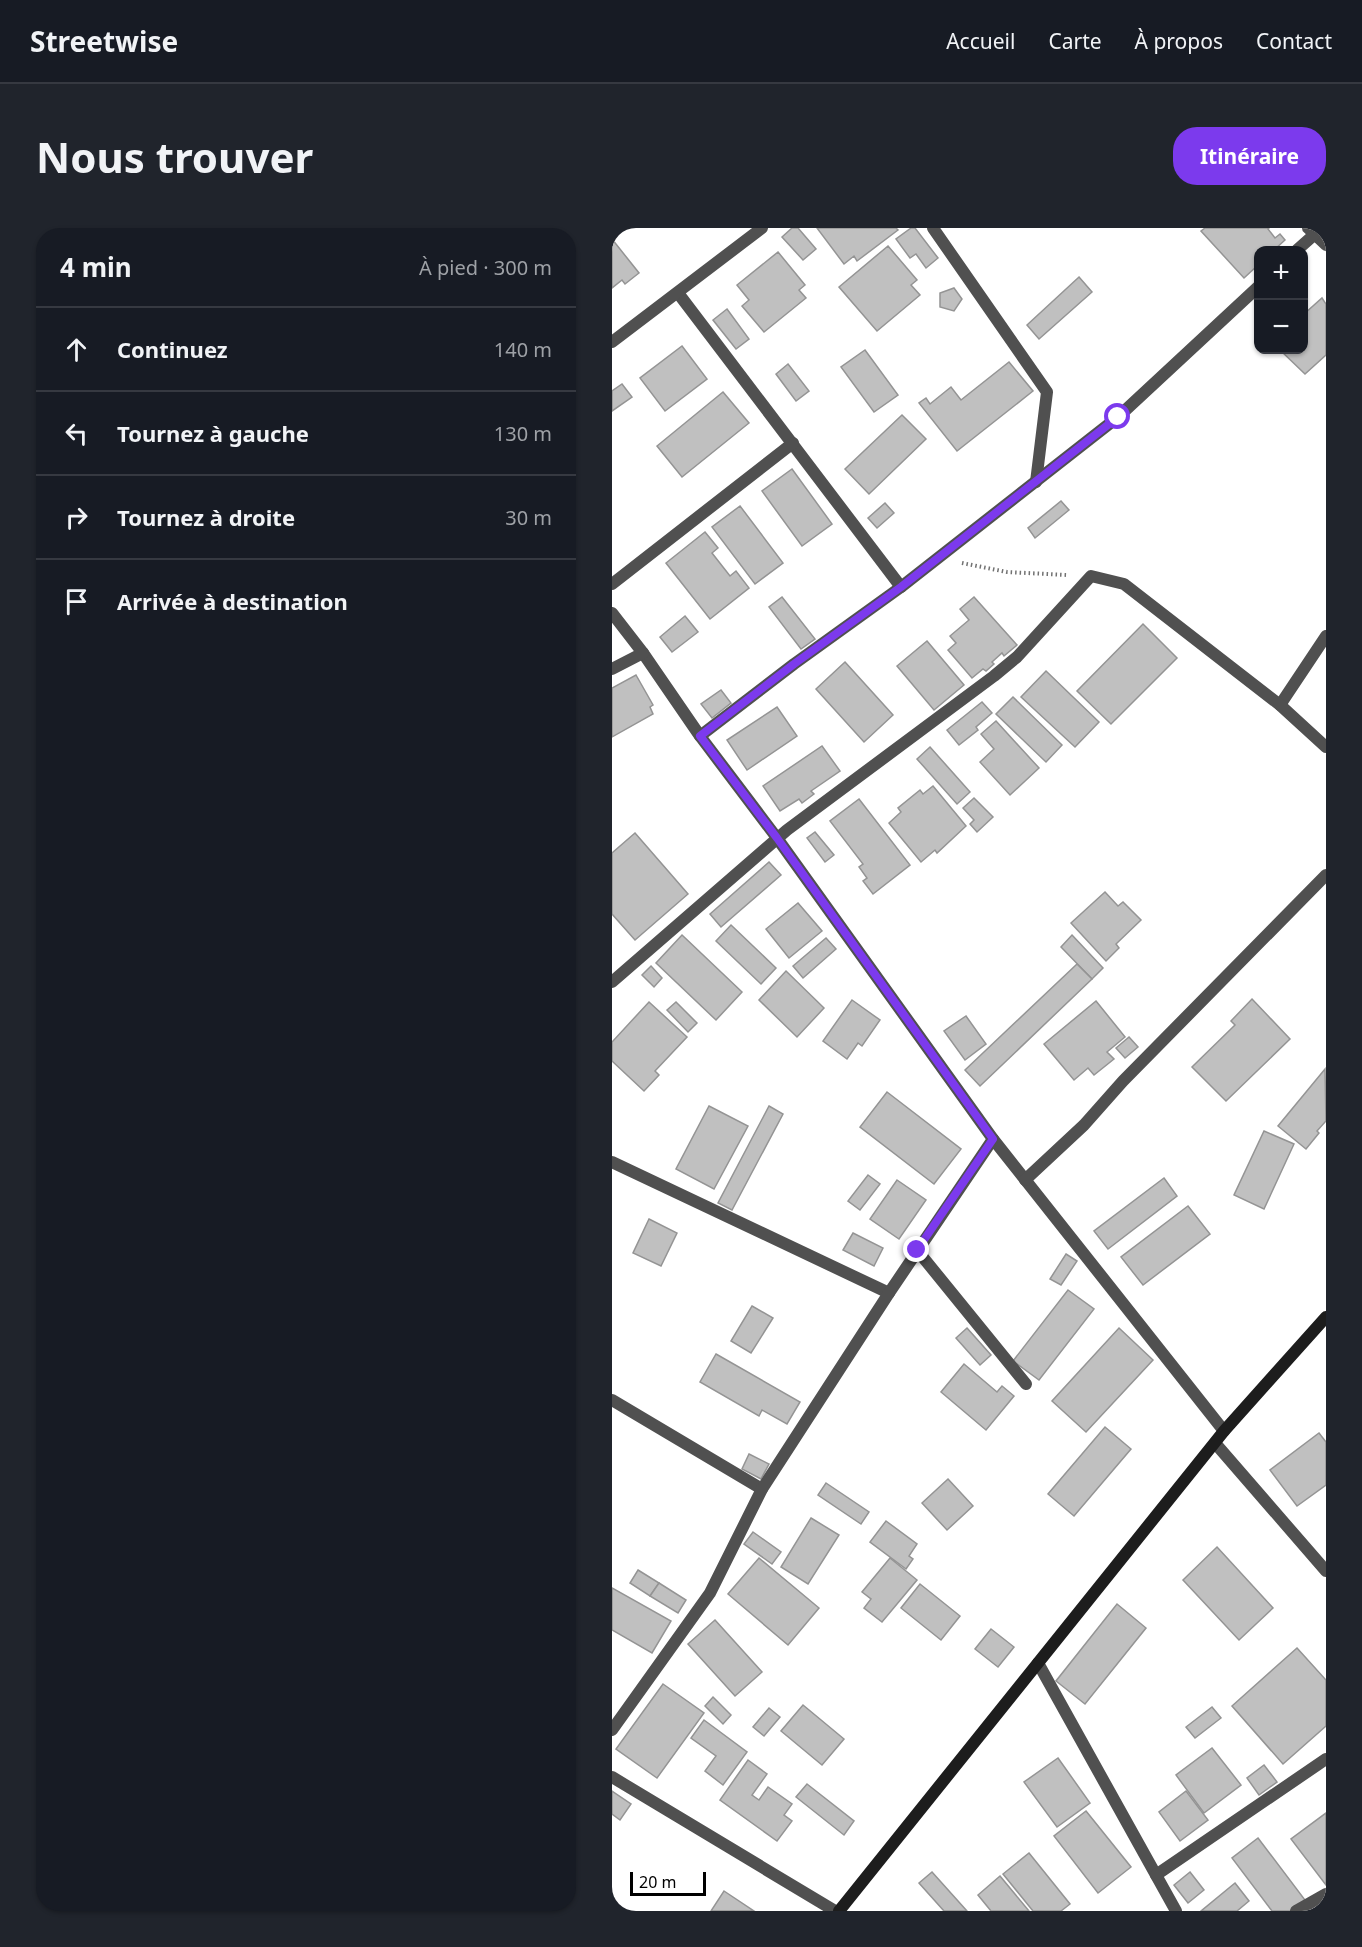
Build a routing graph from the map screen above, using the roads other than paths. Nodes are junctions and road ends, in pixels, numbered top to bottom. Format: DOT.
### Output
graph roads {
  1 [pos="762,228"];
  2 [pos="933,228"];
  3 [pos="1311,231"];
  4 [pos="1326,245"];
  5 [pos="1300,246"];
  6 [pos="1254,291"];
  7 [pos="678,293"];
  8 [pos="612,342"];
  9 [pos="793,443"];
  10 [pos="1036,482"];
  11 [pos="612,584"];
  12 [pos="901,587"];
  13 [pos="612,613"];
  14 [pos="1326,636"];
  15 [pos="643,653"];
  16 [pos="612,669"];
  17 [pos="1280,705"];
  18 [pos="700,736"];
  19 [pos="1326,747"];
  20 [pos="777,838"];
  21 [pos="1326,875"];
  22 [pos="612,982"];
  23 [pos="993,1139"];
  24 [pos="612,1162"];
  25 [pos="1025,1180"];
  26 [pos="917,1250"];
  27 [pos="889,1293"];
  28 [pos="1326,1317"];
  29 [pos="1026,1384"];
  30 [pos="612,1400"];
  31 [pos="1224,1431"];
  32 [pos="1215,1443"];
  33 [pos="762,1489"];
  34 [pos="1326,1570"];
  35 [pos="1038,1663"];
  36 [pos="612,1730"];
  37 [pos="1326,1759"];
  38 [pos="612,1777"];
  39 [pos="1156,1875"];
  40 [pos="1326,1894"];
  41 [pos="835,1911"];
  42 [pos="839,1911"];
  43 [pos="1176,1911"];
  44 [pos="1296,1911"];
  1 -- 7 [label="street"];
  2 -- 10 [label="street"];
  3 -- 4 [label="street"];
  3 -- 5 [label="street"];
  6 -- 10 [label="street"];
  7 -- 8 [label="street"];
  7 -- 9 [label="street"];
  9 -- 11 [label="street"];
  9 -- 12 [label="street"];
  10 -- 12 [label="street"];
  12 -- 18 [label="street"];
  13 -- 15 [label="street"];
  14 -- 17 [label="street"];
  15 -- 16 [label="street"];
  15 -- 18 [label="street"];
  17 -- 19 [label="street"];
  17 -- 20 [label="street"];
  18 -- 20 [label="street"];
  20 -- 22 [label="street"];
  20 -- 23 [label="street"];
  21 -- 25 [label="street"];
  23 -- 25 [label="street"];
  23 -- 26 [label="street"];
  24 -- 27 [label="street"];
  25 -- 31 [label="street"];
  26 -- 27 [label="street"];
  26 -- 29 [label="street"];
  27 -- 33 [label="street"];
  28 -- 31 [label="street"];
  30 -- 33 [label="street"];
  31 -- 32 [label="street"];
  32 -- 34 [label="street"];
  32 -- 35 [label="street"];
  33 -- 36 [label="street"];
  35 -- 39 [label="street"];
  35 -- 42 [label="street"];
  37 -- 39 [label="street"];
  38 -- 41 [label="street"];
  39 -- 43 [label="street"];
  40 -- 44 [label="street"];
}
